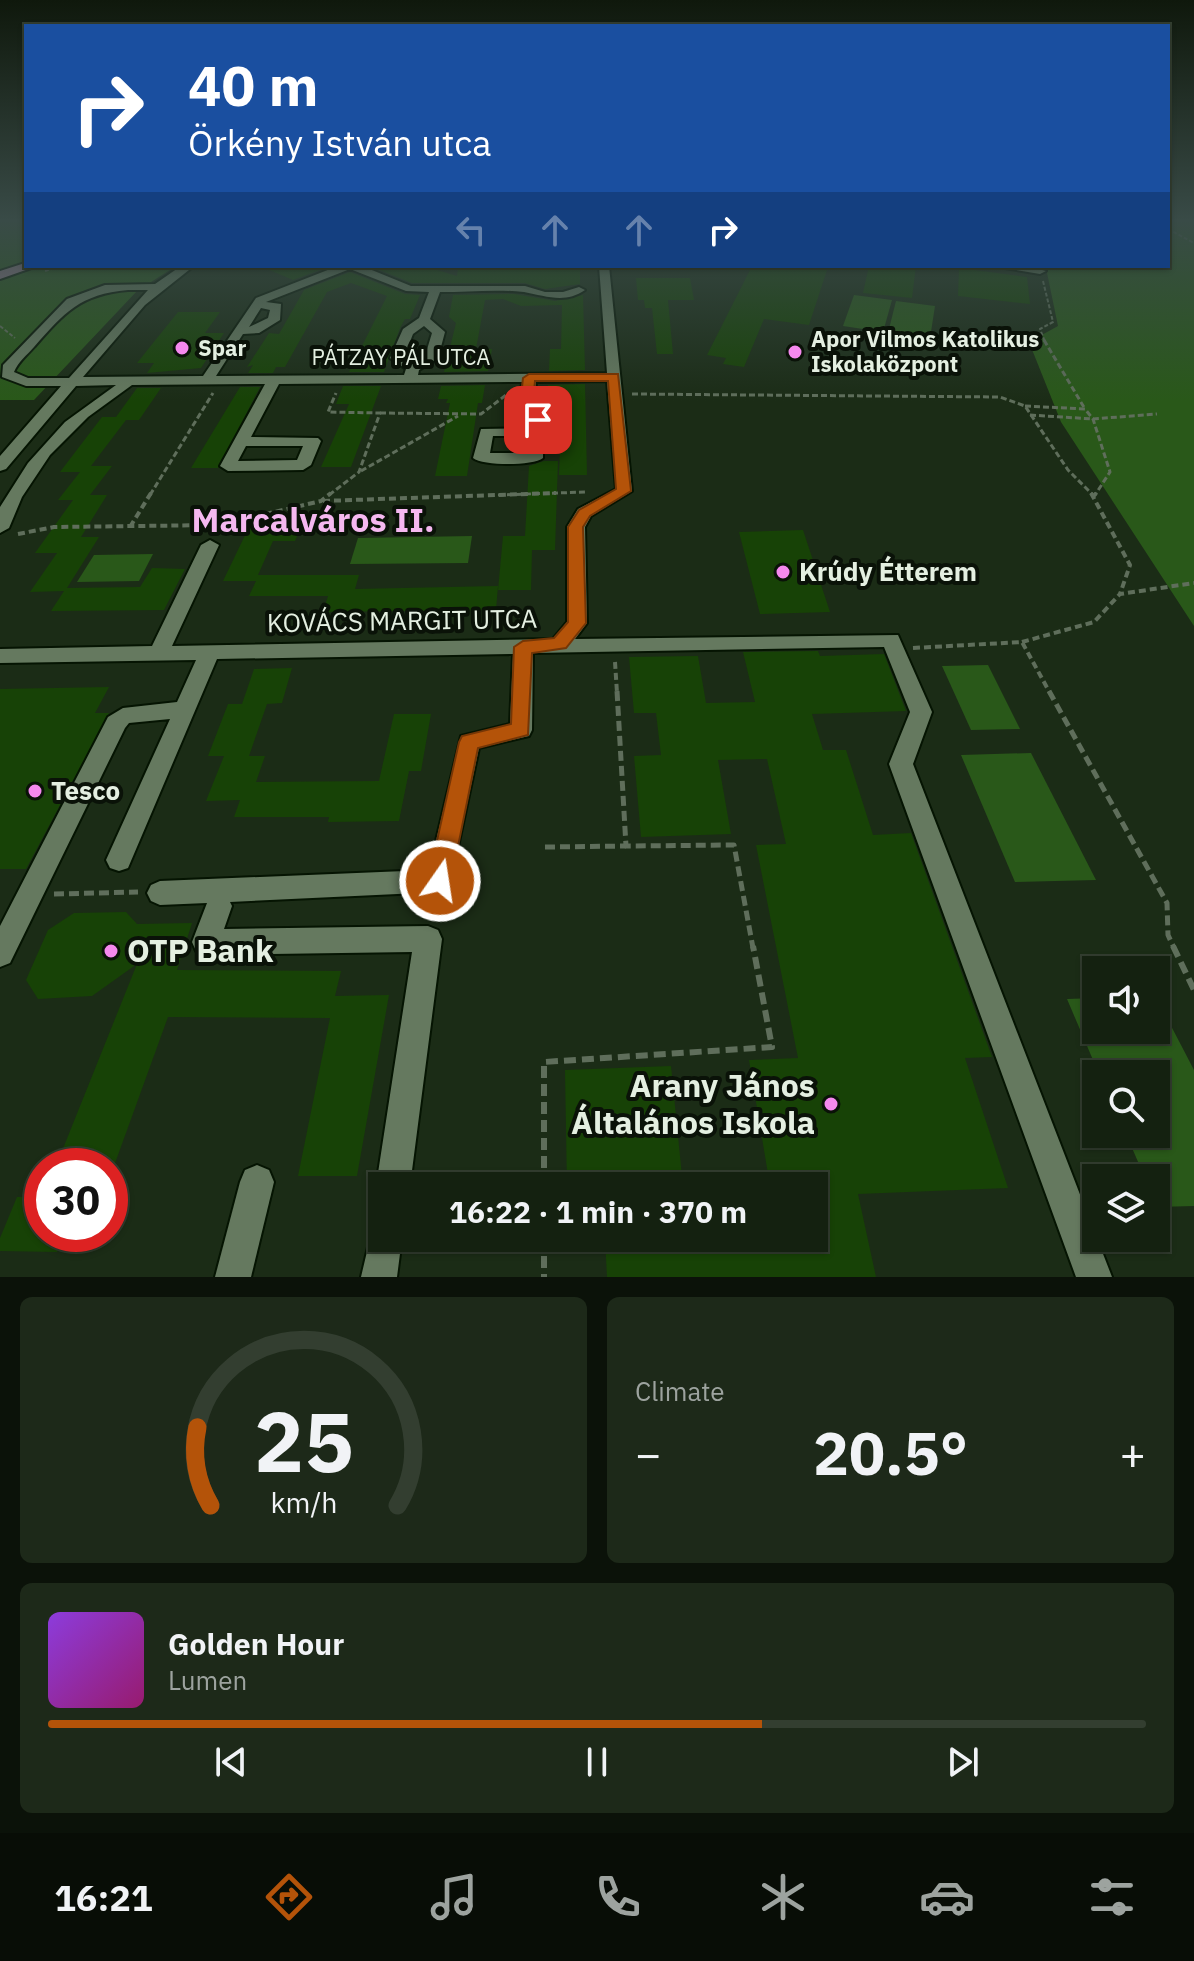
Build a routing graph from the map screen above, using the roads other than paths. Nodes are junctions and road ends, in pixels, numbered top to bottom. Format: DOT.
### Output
graph roads {
  1 [pos="165,282"];
  2 [pos="305,282"];
  3 [pos="391,282"];
  4 [pos="605,282"];
  5 [pos="157,287"];
  6 [pos="606,290"];
  7 [pos="435,291"];
  8 [pos="256,304"];
  9 [pos="424,320"];
  10 [pos="239,331"];
  11 [pos="412,373"];
  12 [pos="614,377"];
  13 [pos="529,378"];
  14 [pos="214,380"];
  15 [pos="274,380"];
  16 [pos="75,382"];
  17 [pos="127,382"];
  18 [pos="537,432"];
  19 [pos="241,442"];
  20 [pos="0,466"];
  21 [pos="3,505"];
  22 [pos="5,532"];
  23 [pos="210,545"];
  24 [pos="560,644"];
  25 [pos="523,647"];
  26 [pos="209,653"];
  27 [pos="158,654"];
  28 [pos="0,656"];
  29 [pos="185,709"];
  30 [pos="119,860"];
  31 [pos="160,893"];
  32 [pos="219,906"];
  33 [pos="0,954"];
  34 [pos="395,1172"];
  35 [pos="257,1182"];
  36 [pos="383,1252"];
  37 [pos="233,1277"];
  38 [pos="379,1277"];
  39 [pos="1094,1277"];
  1 -- 5 [label="street"];
  2 -- 8 [label="street"];
  3 -- 7 [label="street"];
  4 -- 6 [label="street"];
  5 -- 16 [label="street"];
  5 -- 16 [label="street, PÁTZAY PÁL UTCA"];
  6 -- 7 [label="street"];
  6 -- 12 [label="street"];
  7 -- 9 [label="street"];
  8 -- 10 [label="street"];
  8 -- 10 [label="street"];
  9 -- 11 [label="street"];
  9 -- 11 [label="street"];
  10 -- 14 [label="street"];
  11 -- 13 [label="street, PÁTZAY PÁL UTCA"];
  11 -- 15 [label="street, PÁTZAY PÁL UTCA"];
  12 -- 13 [label="street, PÁTZAY PÁL UTCA"];
  12 -- 24 [label="street, KOVÁCS MARGIT UTCA"];
  13 -- 18 [label="street"];
  14 -- 15 [label="street, PÁTZAY PÁL UTCA"];
  14 -- 17 [label="street, PÁTZAY PÁL UTCA"];
  15 -- 19 [label="street, PÁTZAY PÁL UTCA"];
  16 -- 17 [label="street, PÁTZAY PÁL UTCA"];
  16 -- 20 [label="street"];
  17 -- 21 [label="street"];
  19 -- 19 [label="street, PÁTZAY PÁL UTCA"];
  21 -- 22 [label="street"];
  23 -- 27 [label="street"];
  24 -- 25 [label="street, KOVÁCS MARGIT UTCA"];
  24 -- 39 [label="street"];
  25 -- 26 [label="street, KOVÁCS MARGIT UTCA"];
  25 -- 31 [label="street"];
  26 -- 27 [label="street, KOVÁCS MARGIT UTCA"];
  26 -- 29 [label="street"];
  27 -- 28 [label="street, KOVÁCS MARGIT UTCA"];
  29 -- 30 [label="street"];
  29 -- 33 [label="street"];
  32 -- 34 [label="street"];
  35 -- 37 [label="street"];
  36 -- 38 [label="street"];
}
